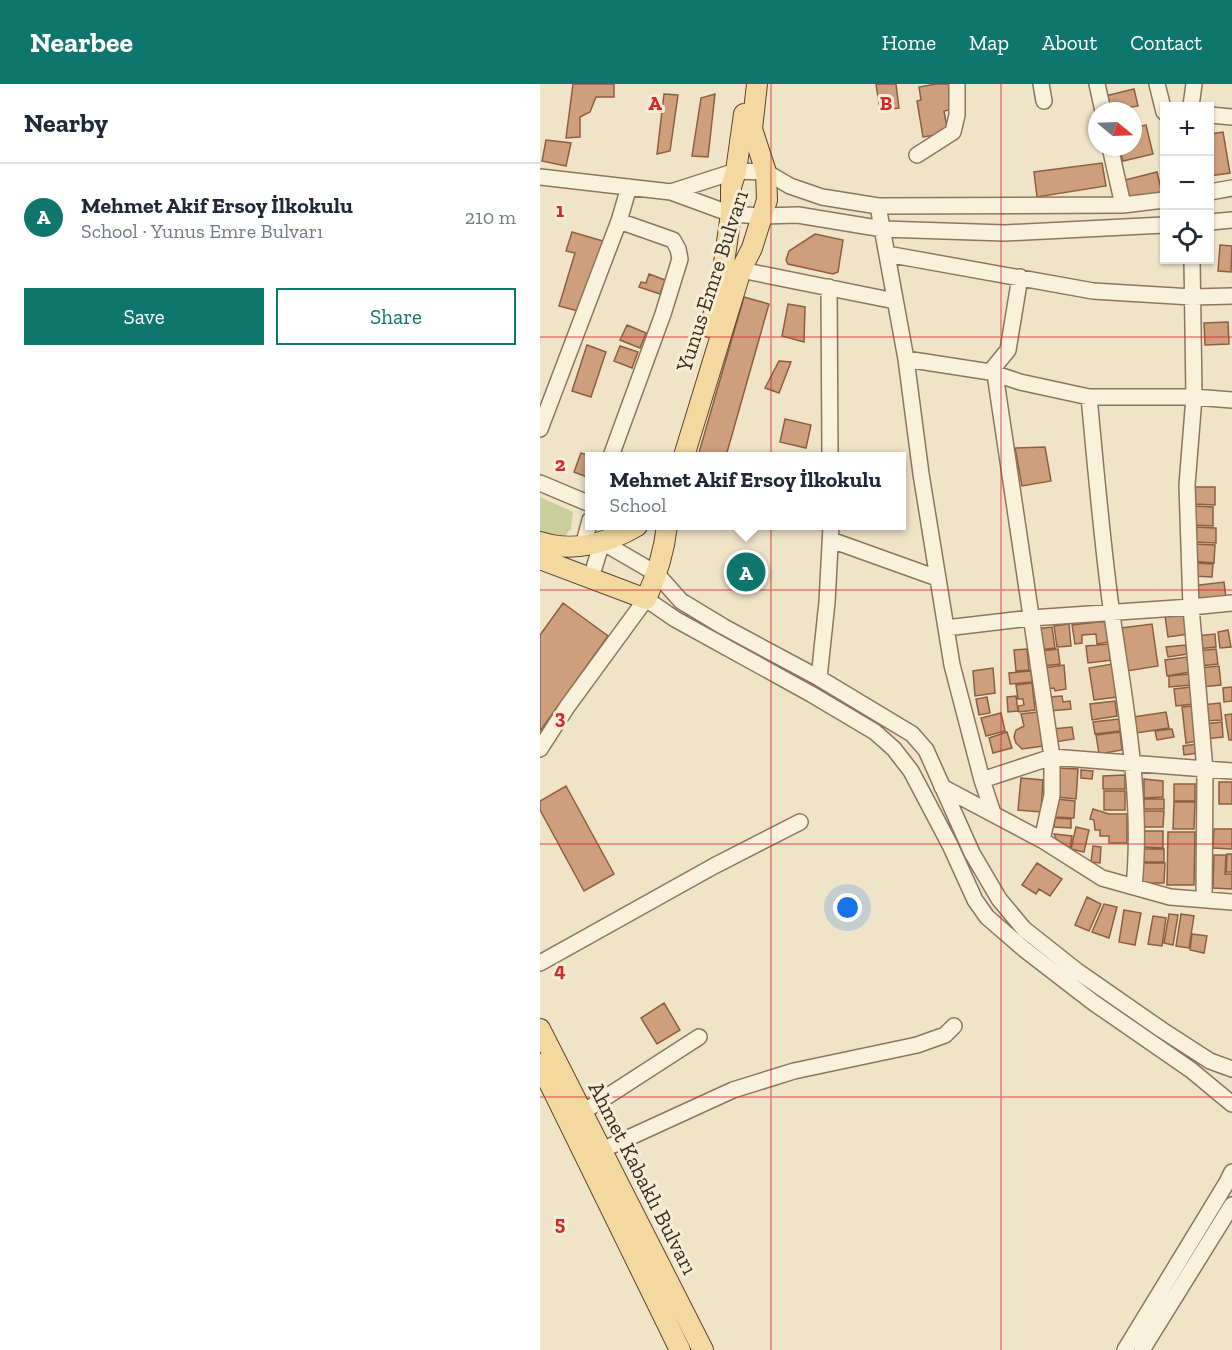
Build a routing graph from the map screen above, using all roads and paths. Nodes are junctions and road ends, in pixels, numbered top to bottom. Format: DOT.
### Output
graph roads {
  1 [pos="746,84"];
  2 [pos="757,84"];
  3 [pos="957,84"];
  4 [pos="1041,84"];
  5 [pos="1097,84"];
  6 [pos="1156,84"];
  7 [pos="1194,84"];
  8 [pos="1044,102"];
  9 [pos="1101,102"];
  10 [pos="1161,102"];
  11 [pos="1192,102"];
  12 [pos="1214,115"];
  13 [pos="1232,117"];
  14 [pos="916,155"];
  15 [pos="1112,156"];
  16 [pos="736,171"];
  17 [pos="766,172"];
  18 [pos="540,177"];
  19 [pos="629,187"];
  20 [pos="1232,188"];
  21 [pos="1214,191"];
  22 [pos="671,192"];
  23 [pos="1160,200"];
  24 [pos="1123,205"];
  25 [pos="878,206"];
  26 [pos="731,214"];
  27 [pos="760,216"];
  28 [pos="1232,220"];
  29 [pos="620,221"];
  30 [pos="1214,222"];
  31 [pos="1160,225"];
  32 [pos="883,229"];
  33 [pos="887,254"];
  34 [pos="1192,264"];
  35 [pos="741,270"];
  36 [pos="1020,277"];
  37 [pos="829,287"];
  38 [pos="1232,296"];
  39 [pos="1192,297"];
  40 [pos="895,301"];
  41 [pos="906,359"];
  42 [pos="993,373"];
  43 [pos="1089,397"];
  44 [pos="1194,397"];
  45 [pos="1232,400"];
  46 [pos="540,429"];
  47 [pos="612,452"];
  48 [pos="674,452"];
  49 [pos="685,452"];
  50 [pos="830,452"];
  51 [pos="540,483"];
  52 [pos="585,502"];
  53 [pos="591,530"];
  54 [pos="625,530"];
  55 [pos="666,530"];
  56 [pos="831,533"];
  57 [pos="540,542"];
  58 [pos="592,544"];
  59 [pos="540,559"];
  60 [pos="657,574"];
  61 [pos="591,578"];
  62 [pos="937,578"];
  63 [pos="646,599"];
  64 [pos="1232,603"];
  65 [pos="1191,608"];
  66 [pos="1112,612"];
  67 [pos="1031,618"];
  68 [pos="946,628"];
  69 [pos="819,678"];
  70 [pos="540,749"];
  71 [pos="1052,757"];
  72 [pos="1133,763"];
  73 [pos="1205,770"];
  74 [pos="1232,771"];
  75 [pos="982,780"];
  76 [pos="942,787"];
  77 [pos="993,813"];
  78 [pos="800,822"];
  79 [pos="1042,840"];
  80 [pos="1134,887"];
  81 [pos="1204,899"];
  82 [pos="1232,902"];
  83 [pos="540,963"];
  84 [pos="954,1026"];
  85 [pos="540,1029"];
  86 [pos="699,1037"];
  87 [pos="540,1064"];
  88 [pos="1232,1070"];
  89 [pos="1232,1104"];
  90 [pos="583,1112"];
  91 [pos="602,1150"];
  92 [pos="1232,1172"];
  93 [pos="1232,1205"];
  94 [pos="680,1350"];
  95 [pos="703,1350"];
  96 [pos="1125,1350"];
  97 [pos="1142,1350"];
  1 -- 16 [label="main road, Yunus Emre Bulvarı"];
  2 -- 17 [label="main road, Yunus Emre Bulvarı"];
  3 -- 14 [label="street"];
  4 -- 8 [label="street"];
  5 -- 9 [label="street"];
  6 -- 10 [label="street"];
  7 -- 11 [label="street"];
  12 -- 13 [label="street"];
  15 -- 24 [label="street"];
  16 -- 17 [label="street"];
  16 -- 22 [label="street"];
  16 -- 26 [label="main road, Yunus Emre Bulvarı"];
  17 -- 25 [label="street"];
  17 -- 27 [label="main road, Yunus Emre Bulvarı"];
  18 -- 19 [label="street"];
  19 -- 22 [label="street"];
  19 -- 29 [label="street"];
  20 -- 21 [label="street"];
  22 -- 26 [label="street"];
  23 -- 24 [label="street"];
  24 -- 25 [label="street"];
  25 -- 32 [label="street"];
  26 -- 27 [label="street"];
  26 -- 48 [label="main road, Yunus Emre Bulvarı"];
  27 -- 32 [label="street"];
  27 -- 35 [label="main road, Yunus Emre Bulvarı"];
  28 -- 30 [label="street"];
  29 -- 46 [label="street"];
  29 -- 47 [label="street"];
  31 -- 32 [label="street"];
  32 -- 33 [label="street"];
  33 -- 36 [label="street"];
  33 -- 40 [label="street"];
  34 -- 39 [label="street"];
  35 -- 37 [label="street"];
  35 -- 49 [label="main road, Yunus Emre Bulvarı"];
  36 -- 39 [label="street"];
  36 -- 42 [label="street"];
  37 -- 40 [label="street"];
  37 -- 50 [label="street"];
  38 -- 39 [label="street"];
  39 -- 44 [label="street"];
  40 -- 41 [label="street"];
  41 -- 42 [label="street"];
  41 -- 62 [label="street"];
  42 -- 43 [label="street"];
  42 -- 67 [label="street"];
  43 -- 44 [label="street"];
  43 -- 66 [label="street"];
  44 -- 45 [label="street"];
  44 -- 65 [label="street"];
  51 -- 52 [label="street"];
  53 -- 58 [label="street"];
  54 -- 58 [label="main road"];
  55 -- 60 [label="main road"];
  56 -- 62 [label="street"];
  56 -- 69 [label="street"];
  57 -- 58 [label="main road"];
  58 -- 60 [label="street"];
  58 -- 61 [label="street"];
  59 -- 61 [label="main road"];
  60 -- 63 [label="main road"];
  60 -- 69 [label="street"];
  61 -- 63 [label="main road"];
  62 -- 68 [label="street"];
  63 -- 70 [label="street"];
  63 -- 89 [label="street"];
  64 -- 65 [label="street"];
  65 -- 66 [label="street"];
  65 -- 73 [label="street"];
  66 -- 67 [label="street"];
  66 -- 72 [label="street"];
  67 -- 68 [label="street"];
  67 -- 71 [label="street"];
  68 -- 75 [label="street"];
  69 -- 76 [label="street"];
  71 -- 72 [label="street"];
  71 -- 75 [label="street"];
  71 -- 79 [label="street"];
  72 -- 73 [label="street"];
  72 -- 80 [label="street"];
  73 -- 74 [label="street"];
  73 -- 81 [label="street"];
  75 -- 77 [label="street"];
  76 -- 77 [label="street"];
  76 -- 88 [label="street"];
  77 -- 79 [label="street"];
  78 -- 83 [label="street"];
  79 -- 80 [label="street"];
  80 -- 81 [label="street"];
  81 -- 82 [label="street"];
  84 -- 91 [label="street"];
  85 -- 90 [label="main road, Ahmet Kabaklı Bulvarı"];
  86 -- 90 [label="street"];
  87 -- 94 [label="main road, Ahmet Kabaklı Bulvarı"];
  90 -- 91 [label="main road, Ahmet Kabaklı Bulvarı"];
  91 -- 95 [label="main road, Ahmet Kabaklı Bulvarı"];
  92 -- 96 [label="street"];
  93 -- 97 [label="street"];
}
